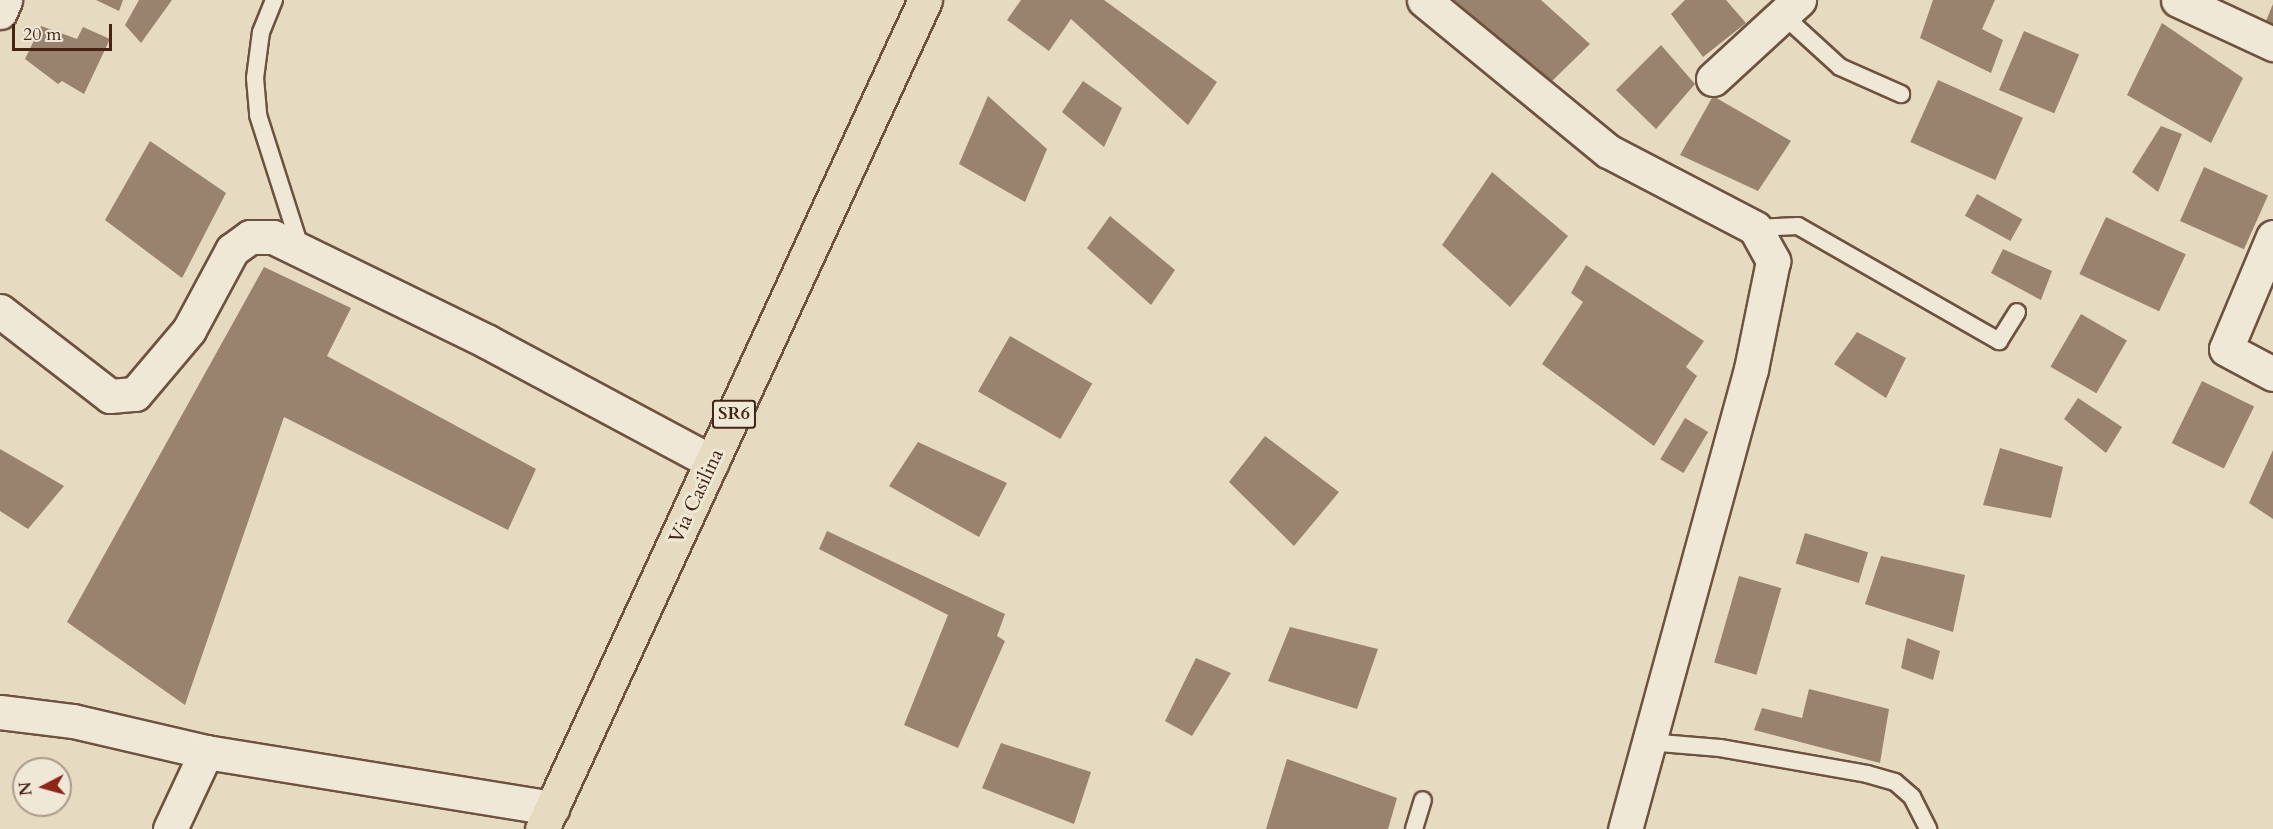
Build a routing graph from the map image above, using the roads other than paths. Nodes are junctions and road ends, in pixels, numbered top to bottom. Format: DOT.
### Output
graph roads {
  1 [pos="5,0"];
  2 [pos="274,0"];
  3 [pos="926,0"];
  4 [pos="1424,0"];
  5 [pos="2178,0"];
  6 [pos="1791,8"];
  7 [pos="0,12"];
  8 [pos="2273,44"];
  9 [pos="1713,79"];
  10 [pos="1901,94"];
  11 [pos="1755,228"];
  12 [pos="2273,237"];
  13 [pos="300,247"];
  14 [pos="0,311"];
  15 [pos="2017,312"];
  16 [pos="2273,374"];
  17 [pos="712,462"];
  18 [pos="0,712"];
  19 [pos="1648,742"];
  20 [pos="206,752"];
  21 [pos="1423,800"];
  22 [pos="547,818"];
  23 [pos="170,829"];
  24 [pos="1414,829"];
  25 [pos="1625,829"];
  26 [pos="1928,829"];
  1 -- 7 [label="street"];
  2 -- 13 [label="lane"];
  3 -- 17 [label="main road, Via Casilina / SR6"];
  4 -- 11 [label="street"];
  5 -- 8 [label="street"];
  6 -- 9 [label="street"];
  6 -- 10 [label="lane"];
  11 -- 15 [label="lane"];
  11 -- 19 [label="street"];
  12 -- 16 [label="street"];
  13 -- 14 [label="street"];
  13 -- 17 [label="street"];
  17 -- 22 [label="main road, Via Casilina / SR6"];
  18 -- 20 [label="street"];
  19 -- 25 [label="street"];
  19 -- 26 [label="lane"];
  20 -- 22 [label="street"];
  20 -- 23 [label="street"];
  21 -- 24 [label="lane"];
}
